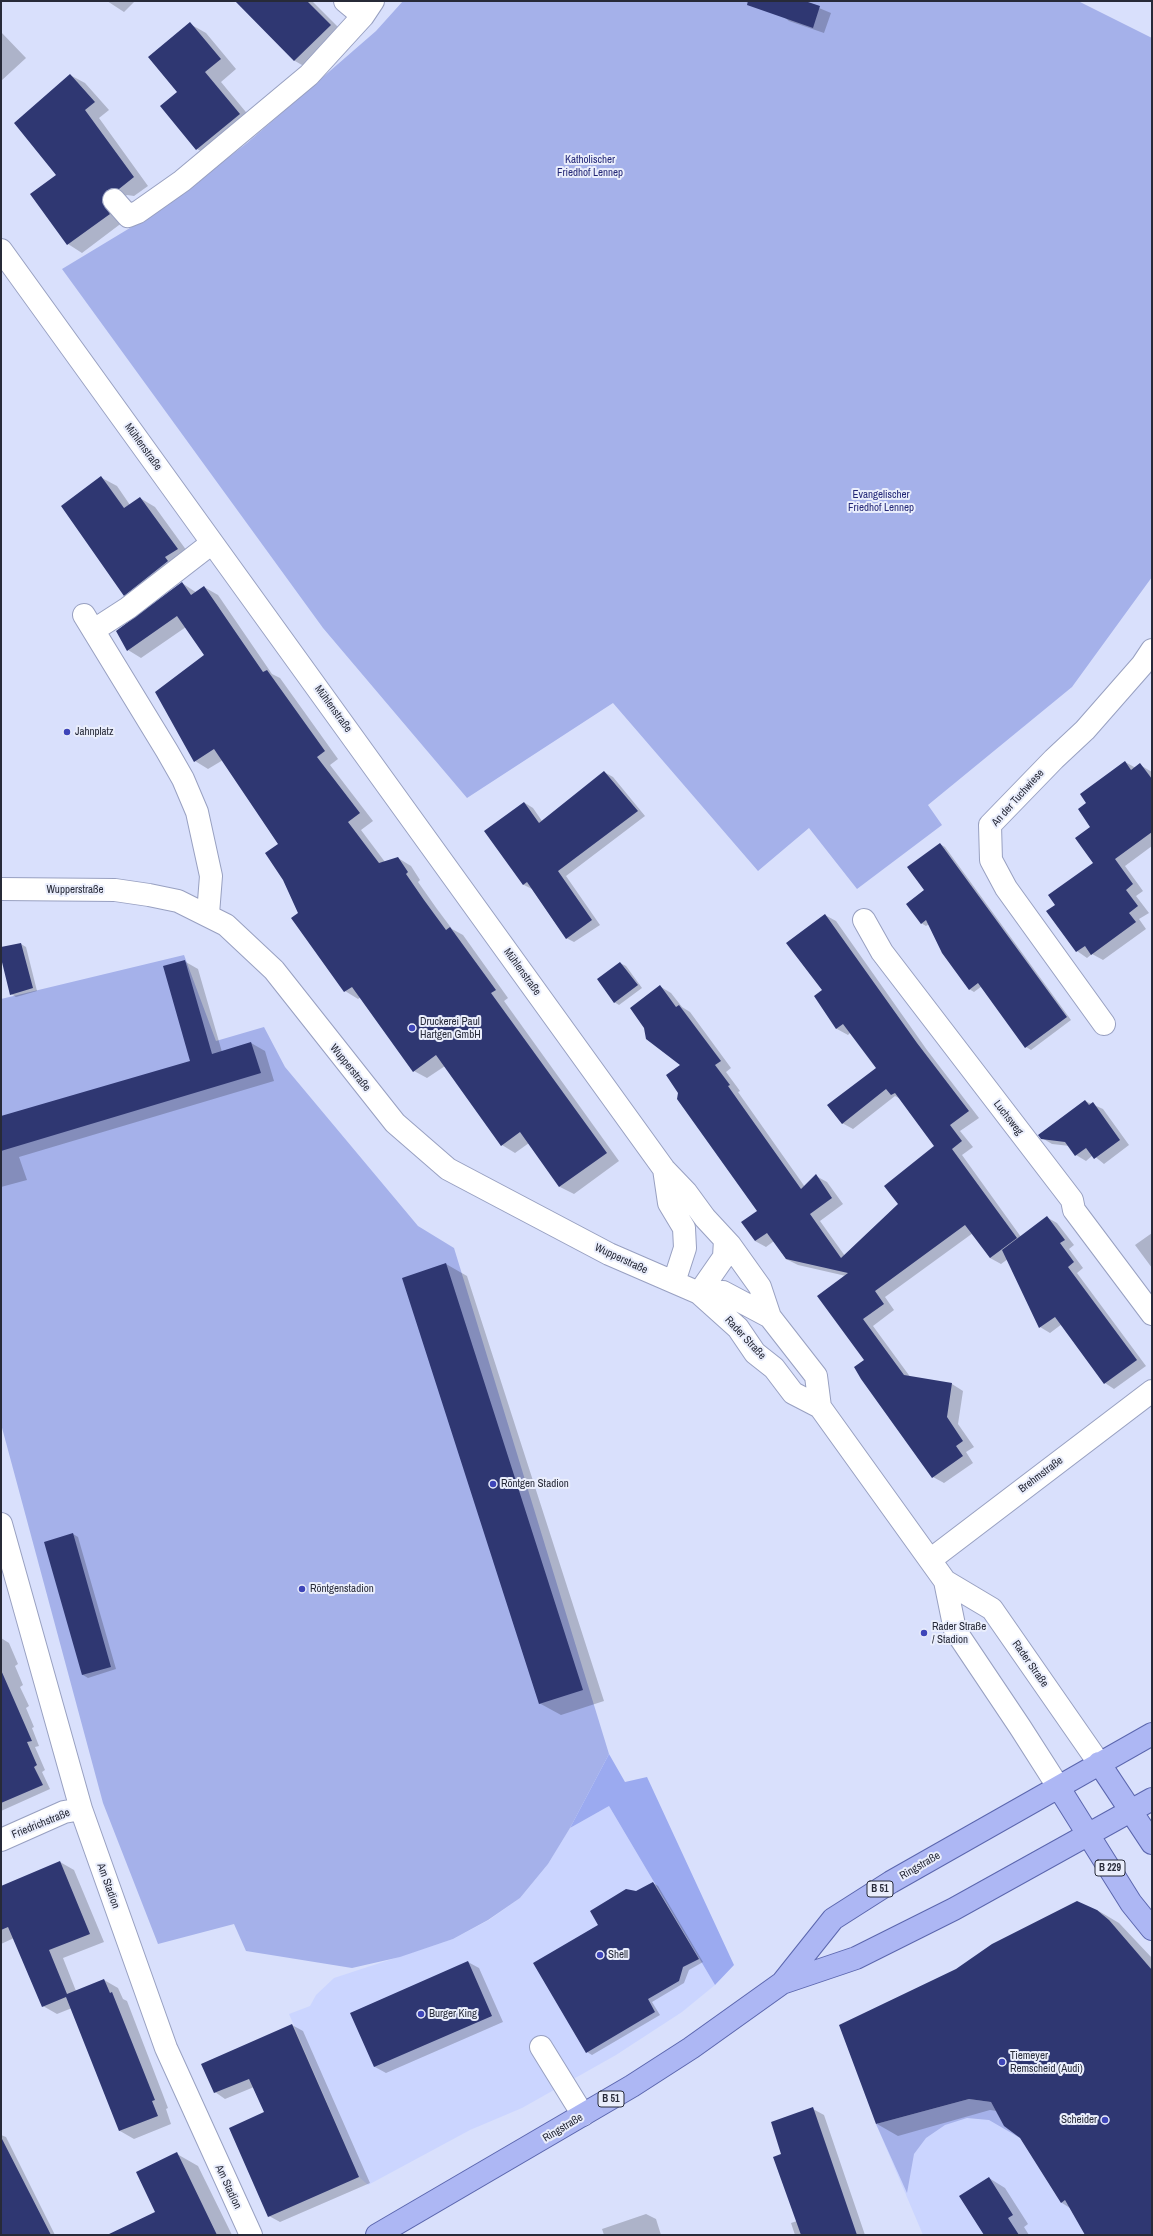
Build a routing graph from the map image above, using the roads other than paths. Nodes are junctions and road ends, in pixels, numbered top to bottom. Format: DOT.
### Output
graph roads {
  1 [pos="345,1"];
  2 [pos="368,9"];
  3 [pos="114,200"];
  4 [pos="1,250"];
  5 [pos="212,543"];
  6 [pos="1152,650"];
  7 [pos="1,889"];
  8 [pos="208,914"];
  9 [pos="864,920"];
  10 [pos="1104,1024"];
  11 [pos="664,1169"];
  12 [pos="725,1240"];
  13 [pos="674,1282"];
  14 [pos="699,1293"];
  15 [pos="1152,1314"];
  16 [pos="770,1317"];
  17 [pos="1152,1392"];
  18 [pos="820,1407"];
  19 [pos="1,1524"];
  20 [pos="930,1560"];
  21 [pos="945,1581"];
  22 [pos="1152,1734"];
  23 [pos="1099,1763"];
  24 [pos="1059,1788"];
  25 [pos="1152,1799"];
  26 [pos="81,1809"];
  27 [pos="1130,1811"];
  28 [pos="1088,1834"];
  29 [pos="1,1840"];
  30 [pos="1152,1843"];
  31 [pos="1152,1929"];
  32 [pos="782,1983"];
  33 [pos="541,2047"];
  34 [pos="584,2115"];
  35 [pos="251,2235"];
  36 [pos="377,2235"];
  1 -- 2 [label="street"];
  2 -- 3 [label="street"];
  4 -- 5 [label="street, Mühlenstraße"];
  5 -- 8 [label="street"];
  5 -- 11 [label="street, Mühlenstraße"];
  6 -- 10 [label="street, An der Tuchwiese"];
  7 -- 8 [label="street, Wupperstraße"];
  8 -- 13 [label="street, Wupperstraße"];
  9 -- 15 [label="street, Luchsweg"];
  11 -- 12 [label="street, Mühlenstraße"];
  11 -- 13 [label="street, Mühlenstraße"];
  12 -- 14 [label="street"];
  12 -- 16 [label="street, Mühlenstraße"];
  13 -- 14 [label="street, Wupperstraße"];
  14 -- 16 [label="street, Rader Straße"];
  14 -- 18 [label="street, Rader Straße"];
  16 -- 18 [label="street, Rader Straße"];
  17 -- 20 [label="street, Brehmstraße"];
  18 -- 20 [label="street, Rader Straße"];
  19 -- 26 [label="street, Am Stadion"];
  20 -- 21 [label="street, Rader Straße / B 229"];
  21 -- 23 [label="street, Rader Straße / B 229"];
  21 -- 24 [label="street, Rader Straße / B 229"];
  22 -- 23 [label="main road"];
  23 -- 24 [label="main road, B 51"];
  23 -- 27 [label="main road, B 229"];
  24 -- 28 [label="main road, B 229"];
  24 -- 32 [label="main road, Ringstraße / B 51"];
  25 -- 27 [label="main road"];
  26 -- 29 [label="street, Friedrichstraße"];
  26 -- 35 [label="street, Am Stadion"];
  27 -- 28 [label="main road, Ringstraße"];
  27 -- 30 [label="main road, B 229"];
  28 -- 31 [label="main road, B 229"];
  28 -- 32 [label="main road, Ringstraße / B 51"];
  32 -- 34 [label="main road, Ringstraße / B 51"];
  33 -- 34 [label="street"];
  34 -- 36 [label="main road, Ringstraße / B 51"];
}
